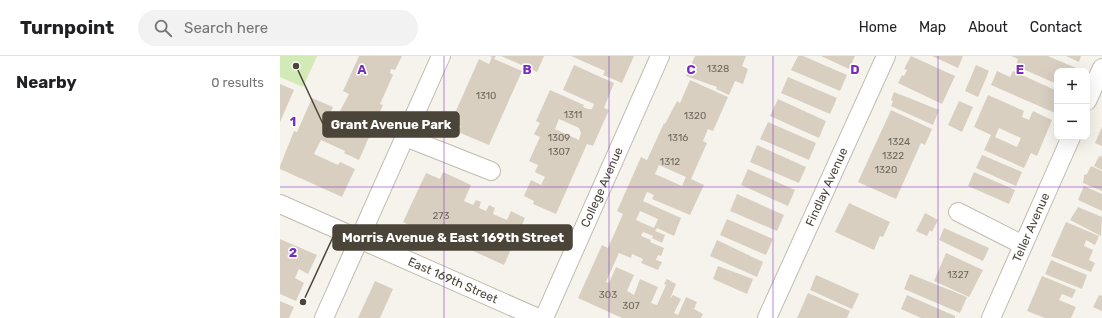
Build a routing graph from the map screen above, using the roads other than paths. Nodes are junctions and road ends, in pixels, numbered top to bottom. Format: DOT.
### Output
graph roads {
  1 [pos="441,56"];
  2 [pos="660,56"];
  3 [pos="886,56"];
  4 [pos="1102,68"];
  5 [pos="1090,94"];
  6 [pos="405,137"];
  7 [pos="1070,140"];
  8 [pos="491,171"];
  9 [pos="280,204"];
  10 [pos="958,212"];
  11 [pos="360,239"];
  12 [pos="1023,245"];
  13 [pos="324,318"];
  14 [pos="538,318"];
  15 [pos="544,318"];
  16 [pos="767,318"];
  17 [pos="990,318"];
  1 -- 6 [label="street"];
  2 -- 15 [label="street, College Avenue"];
  3 -- 16 [label="street, Findlay Avenue"];
  4 -- 5 [label="street"];
  6 -- 8 [label="street"];
  6 -- 11 [label="street"];
  7 -- 12 [label="street, Teller Avenue"];
  9 -- 11 [label="street, East 169th Street"];
  10 -- 12 [label="street"];
  11 -- 13 [label="street"];
  11 -- 14 [label="street, East 169th Street"];
  12 -- 17 [label="street, Teller Avenue"];
}
